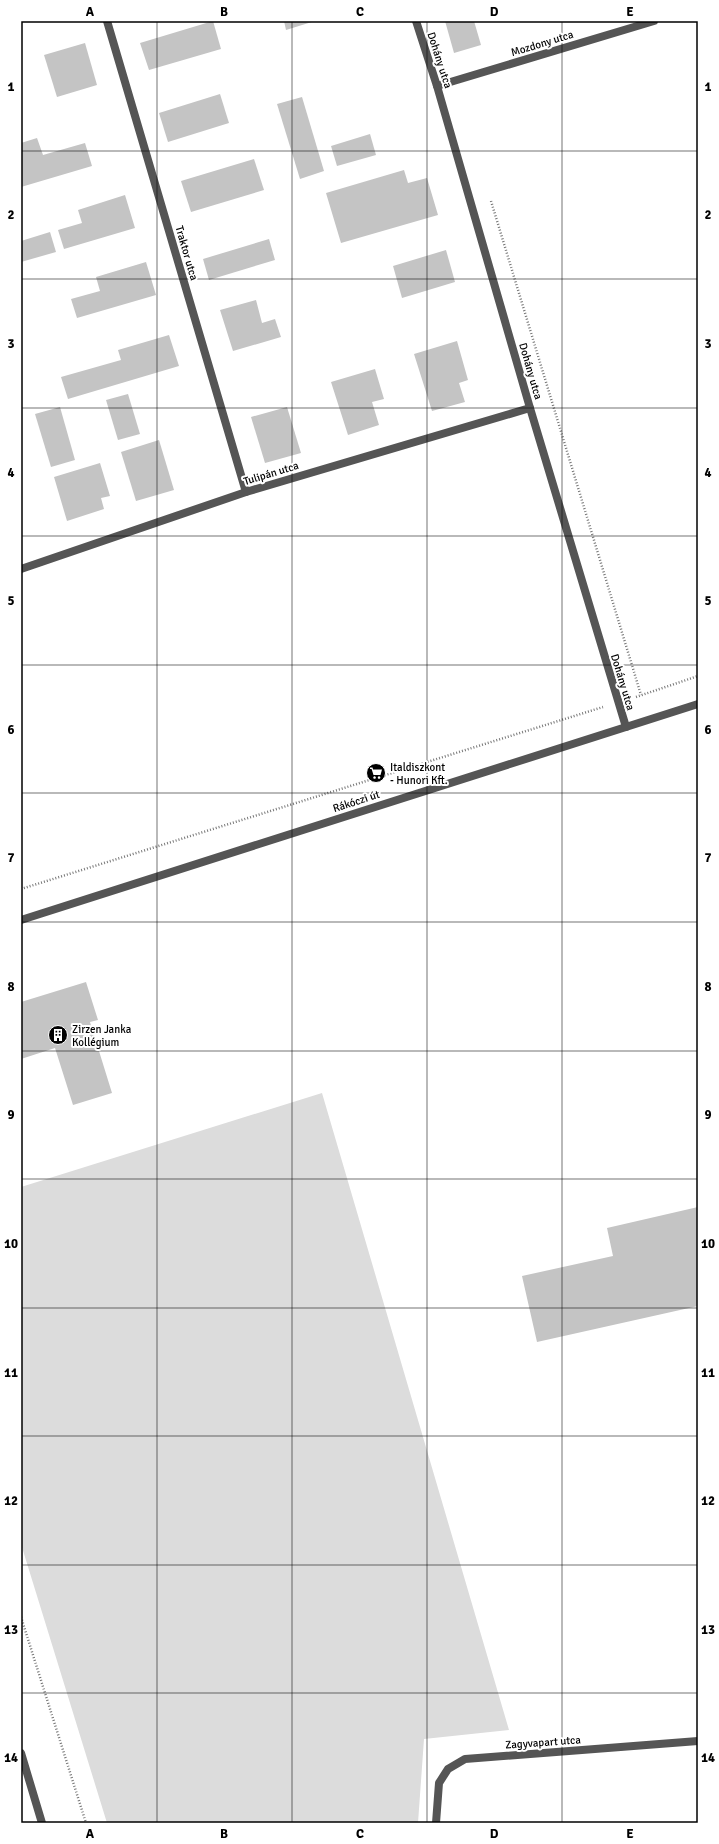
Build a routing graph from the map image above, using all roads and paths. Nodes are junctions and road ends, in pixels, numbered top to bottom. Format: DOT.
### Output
graph roads {
  1 [pos="107,21"];
  2 [pos="416,21"];
  3 [pos="654,21"];
  4 [pos="437,86"];
  5 [pos="489,195"];
  6 [pos="530,408"];
  7 [pos="246,492"];
  8 [pos="21,569"];
  9 [pos="698,676"];
  10 [pos="641,695"];
  11 [pos="618,702"];
  12 [pos="698,704"];
  13 [pos="626,727"];
  14 [pos="21,889"];
  15 [pos="21,920"];
  16 [pos="21,1617"];
  17 [pos="698,1741"];
  18 [pos="21,1753"];
  19 [pos="42,1823"];
  20 [pos="86,1823"];
  21 [pos="436,1823"];
  1 -- 7 [label="street, Traktor utca"];
  2 -- 4 [label="street, Dohány utca"];
  3 -- 4 [label="street, Mozdony utca"];
  4 -- 6 [label="street, Dohány utca"];
  5 -- 10 [label="path"];
  6 -- 7 [label="street, Tulipán utca"];
  6 -- 11 [label="street, Dohány utca"];
  7 -- 8 [label="street, Tulipán utca"];
  9 -- 10 [label="path"];
  10 -- 11 [label="path"];
  11 -- 13 [label="street, Dohány utca"];
  11 -- 14 [label="path"];
  12 -- 13 [label="street, Rákóczi út"];
  13 -- 15 [label="street, Rákóczi út"];
  16 -- 20 [label="path"];
  17 -- 21 [label="street, Zagyvapart utca"];
  18 -- 19 [label="street"];
}
